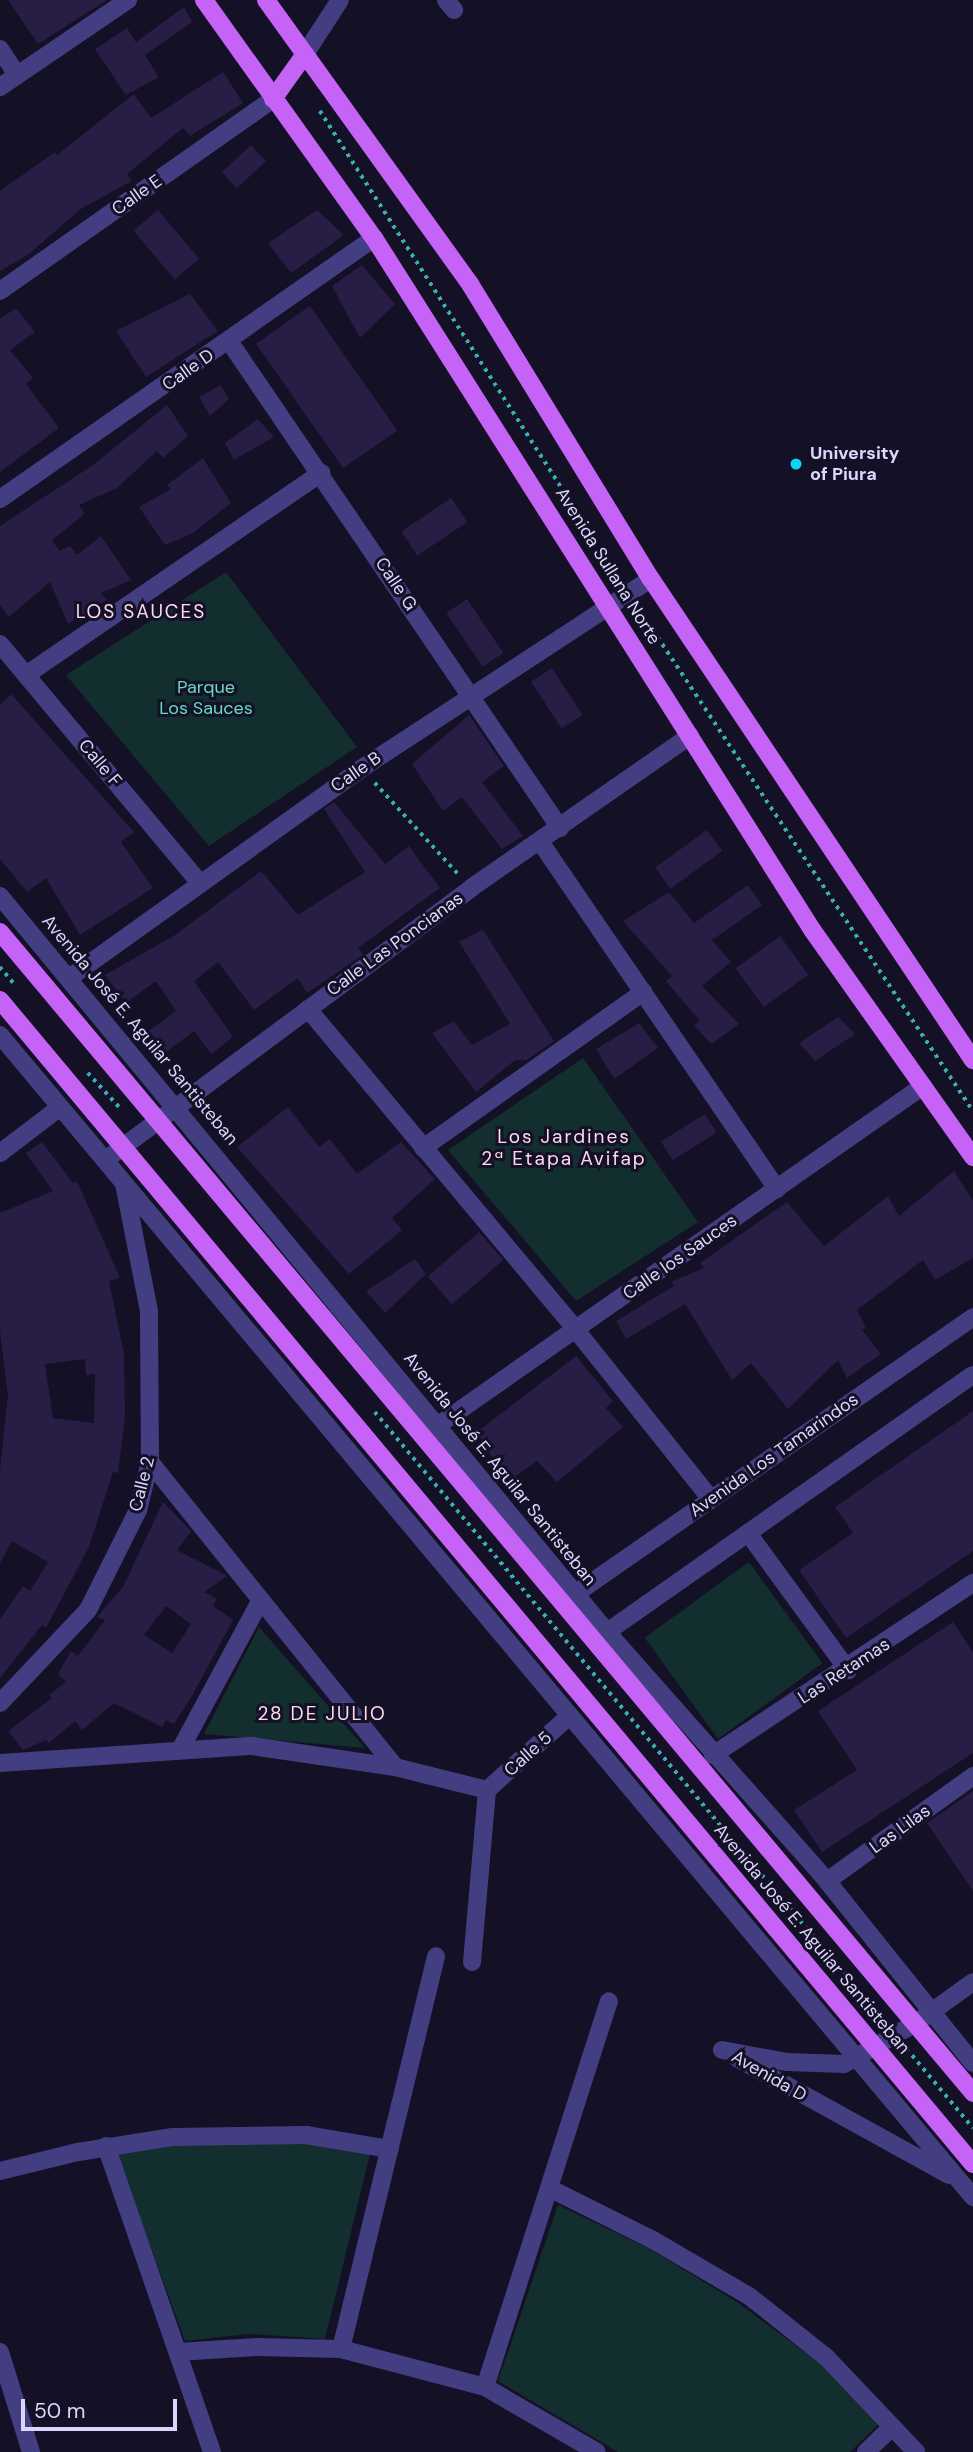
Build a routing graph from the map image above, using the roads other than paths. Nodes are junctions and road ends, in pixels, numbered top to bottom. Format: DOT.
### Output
graph roads {
  1 [pos="128,0"];
  2 [pos="204,0"];
  3 [pos="267,0"];
  4 [pos="340,0"];
  5 [pos="0,49"];
  6 [pos="305,54"];
  7 [pos="17,75"];
  8 [pos="0,87"];
  9 [pos="274,99"];
  10 [pos="374,238"];
  11 [pos="0,291"];
  12 [pos="229,341"];
  13 [pos="321,473"];
  14 [pos="0,499"];
  15 [pos="652,579"];
  16 [pos="607,605"];
  17 [pos="0,644"];
  18 [pos="26,675"];
  19 [pos="471,695"];
  20 [pos="690,736"];
  21 [pos="560,828"];
  22 [pos="541,843"];
  23 [pos="200,882"];
  24 [pos="0,896"];
  25 [pos="0,932"];
  26 [pos="69,978"];
  27 [pos="643,992"];
  28 [pos="0,1000"];
  29 [pos="308,1009"];
  30 [pos="0,1035"];
  31 [pos="973,1060"];
  32 [pos="923,1086"];
  33 [pos="176,1105"];
  34 [pos="59,1108"];
  35 [pos="156,1120"];
  36 [pos="122,1147"];
  37 [pos="423,1148"];
  38 [pos="0,1153"];
  39 [pos="973,1157"];
  40 [pos="106,1160"];
  41 [pos="123,1180"];
  42 [pos="777,1189"];
  43 [pos="973,1317"];
  44 [pos="576,1330"];
  45 [pos="973,1375"];
  46 [pos="437,1426"];
  47 [pos="150,1462"];
  48 [pos="711,1499"];
  49 [pos="748,1533"];
  50 [pos="973,1583"];
  51 [pos="575,1594"];
  52 [pos="259,1602"];
  53 [pos="607,1632"];
  54 [pos="848,1670"];
  55 [pos="0,1703"];
  56 [pos="568,1717"];
  57 [pos="180,1750"];
  58 [pos="713,1755"];
  59 [pos="0,1763"];
  60 [pos="395,1767"];
  61 [pos="973,1776"];
  62 [pos="487,1790"];
  63 [pos="827,1881"];
  64 [pos="436,1956"];
  65 [pos="472,1962"];
  66 [pos="973,1982"];
  67 [pos="610,2001"];
  68 [pos="932,2012"];
  69 [pos="916,2023"];
  70 [pos="876,2048"];
  71 [pos="859,2059"];
  72 [pos="973,2063"];
  73 [pos="973,2093"];
  74 [pos="106,2147"];
  75 [pos="390,2149"];
  76 [pos="973,2164"];
  77 [pos="0,2171"];
  78 [pos="960,2182"];
  79 [pos="551,2189"];
  80 [pos="973,2197"];
  81 [pos="341,2349"];
  82 [pos="0,2352"];
  83 [pos="178,2353"];
  84 [pos="485,2387"];
  85 [pos="892,2427"];
  86 [pos="31,2452"];
  87 [pos="212,2452"];
  88 [pos="597,2452"];
  89 [pos="866,2452"];
  90 [pos="916,2452"];
  1 -- 7 [label="street"];
  2 -- 9 [label="main road, Avenida Sullana Norte"];
  3 -- 6 [label="main road, Avenida Sullana Norte"];
  4 -- 6 [label="street"];
  5 -- 7 [label="street"];
  6 -- 9 [label="main road"];
  6 -- 15 [label="main road, Avenida Sullana Norte"];
  7 -- 8 [label="street"];
  9 -- 10 [label="main road, Avenida Sullana Norte"];
  9 -- 11 [label="street, Calle E"];
  10 -- 12 [label="street, Calle D"];
  10 -- 16 [label="main road, Avenida Sullana Norte"];
  12 -- 13 [label="street, Calle G"];
  12 -- 14 [label="street, Calle D"];
  13 -- 18 [label="street"];
  13 -- 19 [label="street, Calle G"];
  15 -- 16 [label="street, Calle B"];
  15 -- 31 [label="main road, Avenida Sullana Norte"];
  16 -- 19 [label="street, Calle B"];
  16 -- 20 [label="main road, Avenida Sullana Norte"];
  17 -- 18 [label="street, Calle F"];
  18 -- 23 [label="street, Calle F"];
  19 -- 21 [label="street, Calle G"];
  19 -- 23 [label="street, Calle B"];
  20 -- 21 [label="street, Calle Las Poncianas"];
  20 -- 32 [label="main road, Avenida Sullana Norte"];
  21 -- 22 [label="street, Calle Las Poncianas"];
  22 -- 27 [label="street"];
  22 -- 29 [label="street, Calle Las Poncianas"];
  23 -- 26 [label="street, Calle B"];
  24 -- 26 [label="street, Avenida José E. Aguilar Santisteban"];
  25 -- 35 [label="main road, Avenida José E. Aguilar Santisteban"];
  26 -- 33 [label="street, Avenida José E. Aguilar Santisteban"];
  27 -- 37 [label="street"];
  27 -- 42 [label="street"];
  28 -- 36 [label="main road, Avenida José E. Aguilar Santisteban"];
  29 -- 33 [label="street, Calle Las Poncianas"];
  29 -- 37 [label="street"];
  30 -- 34 [label="street"];
  32 -- 39 [label="main road, Avenida Sullana Norte"];
  32 -- 42 [label="street, Calle los Sauces"];
  33 -- 35 [label="street, Calle Las Poncianas"];
  33 -- 46 [label="street, Avenida José E. Aguilar Santisteban"];
  34 -- 38 [label="street"];
  34 -- 40 [label="street"];
  35 -- 36 [label="street, Calle Las Poncianas"];
  35 -- 69 [label="main road, Avenida José E. Aguilar Santisteban"];
  36 -- 40 [label="street, Calle Las Poncianas"];
  36 -- 70 [label="main road, Avenida José E. Aguilar Santisteban"];
  37 -- 44 [label="street"];
  40 -- 41 [label="street"];
  41 -- 47 [label="street, Calle 2"];
  41 -- 56 [label="street"];
  42 -- 44 [label="street, Calle los Sauces"];
  43 -- 48 [label="street, Avenida Los Tamarindos"];
  44 -- 46 [label="street, Calle los Sauces"];
  44 -- 48 [label="street"];
  45 -- 49 [label="street"];
  46 -- 51 [label="street, Avenida José E. Aguilar Santisteban"];
  47 -- 52 [label="street"];
  47 -- 55 [label="street, Calle 2"];
  48 -- 51 [label="street, Avenida Los Tamarindos"];
  49 -- 53 [label="street"];
  49 -- 54 [label="street"];
  50 -- 54 [label="street, Las Retamas"];
  51 -- 53 [label="street, Avenida José E. Aguilar Santisteban"];
  52 -- 57 [label="street"];
  52 -- 60 [label="street"];
  53 -- 58 [label="street, Avenida José E. Aguilar Santisteban"];
  54 -- 58 [label="street, Las Retamas"];
  56 -- 62 [label="street, Calle 5"];
  56 -- 71 [label="street"];
  57 -- 59 [label="street"];
  57 -- 60 [label="street"];
  58 -- 63 [label="street, Avenida José E. Aguilar Santisteban"];
  60 -- 62 [label="street"];
  61 -- 63 [label="street, Las Lilas"];
  62 -- 65 [label="street"];
  63 -- 68 [label="street, Avenida José E. Aguilar Santisteban"];
  64 -- 75 [label="street"];
  66 -- 68 [label="street, Avenida D"];
  67 -- 79 [label="street"];
  68 -- 69 [label="street, Avenida D"];
  68 -- 72 [label="street, Avenida José E. Aguilar Santisteban"];
  69 -- 70 [label="street, Avenida D"];
  69 -- 73 [label="main road, Avenida José E. Aguilar Santisteban"];
  70 -- 71 [label="street, Avenida D"];
  70 -- 76 [label="main road, Avenida José E. Aguilar Santisteban"];
  71 -- 78 [label="street"];
  71 -- 78 [label="street, Avenida D"];
  74 -- 75 [label="street"];
  74 -- 77 [label="street"];
  74 -- 83 [label="street"];
  75 -- 81 [label="street"];
  78 -- 80 [label="street"];
  79 -- 84 [label="street"];
  79 -- 85 [label="street"];
  81 -- 83 [label="street"];
  81 -- 84 [label="street"];
  82 -- 86 [label="street"];
  83 -- 87 [label="street"];
  84 -- 88 [label="street"];
  85 -- 89 [label="street"];
  85 -- 90 [label="street"];
}
